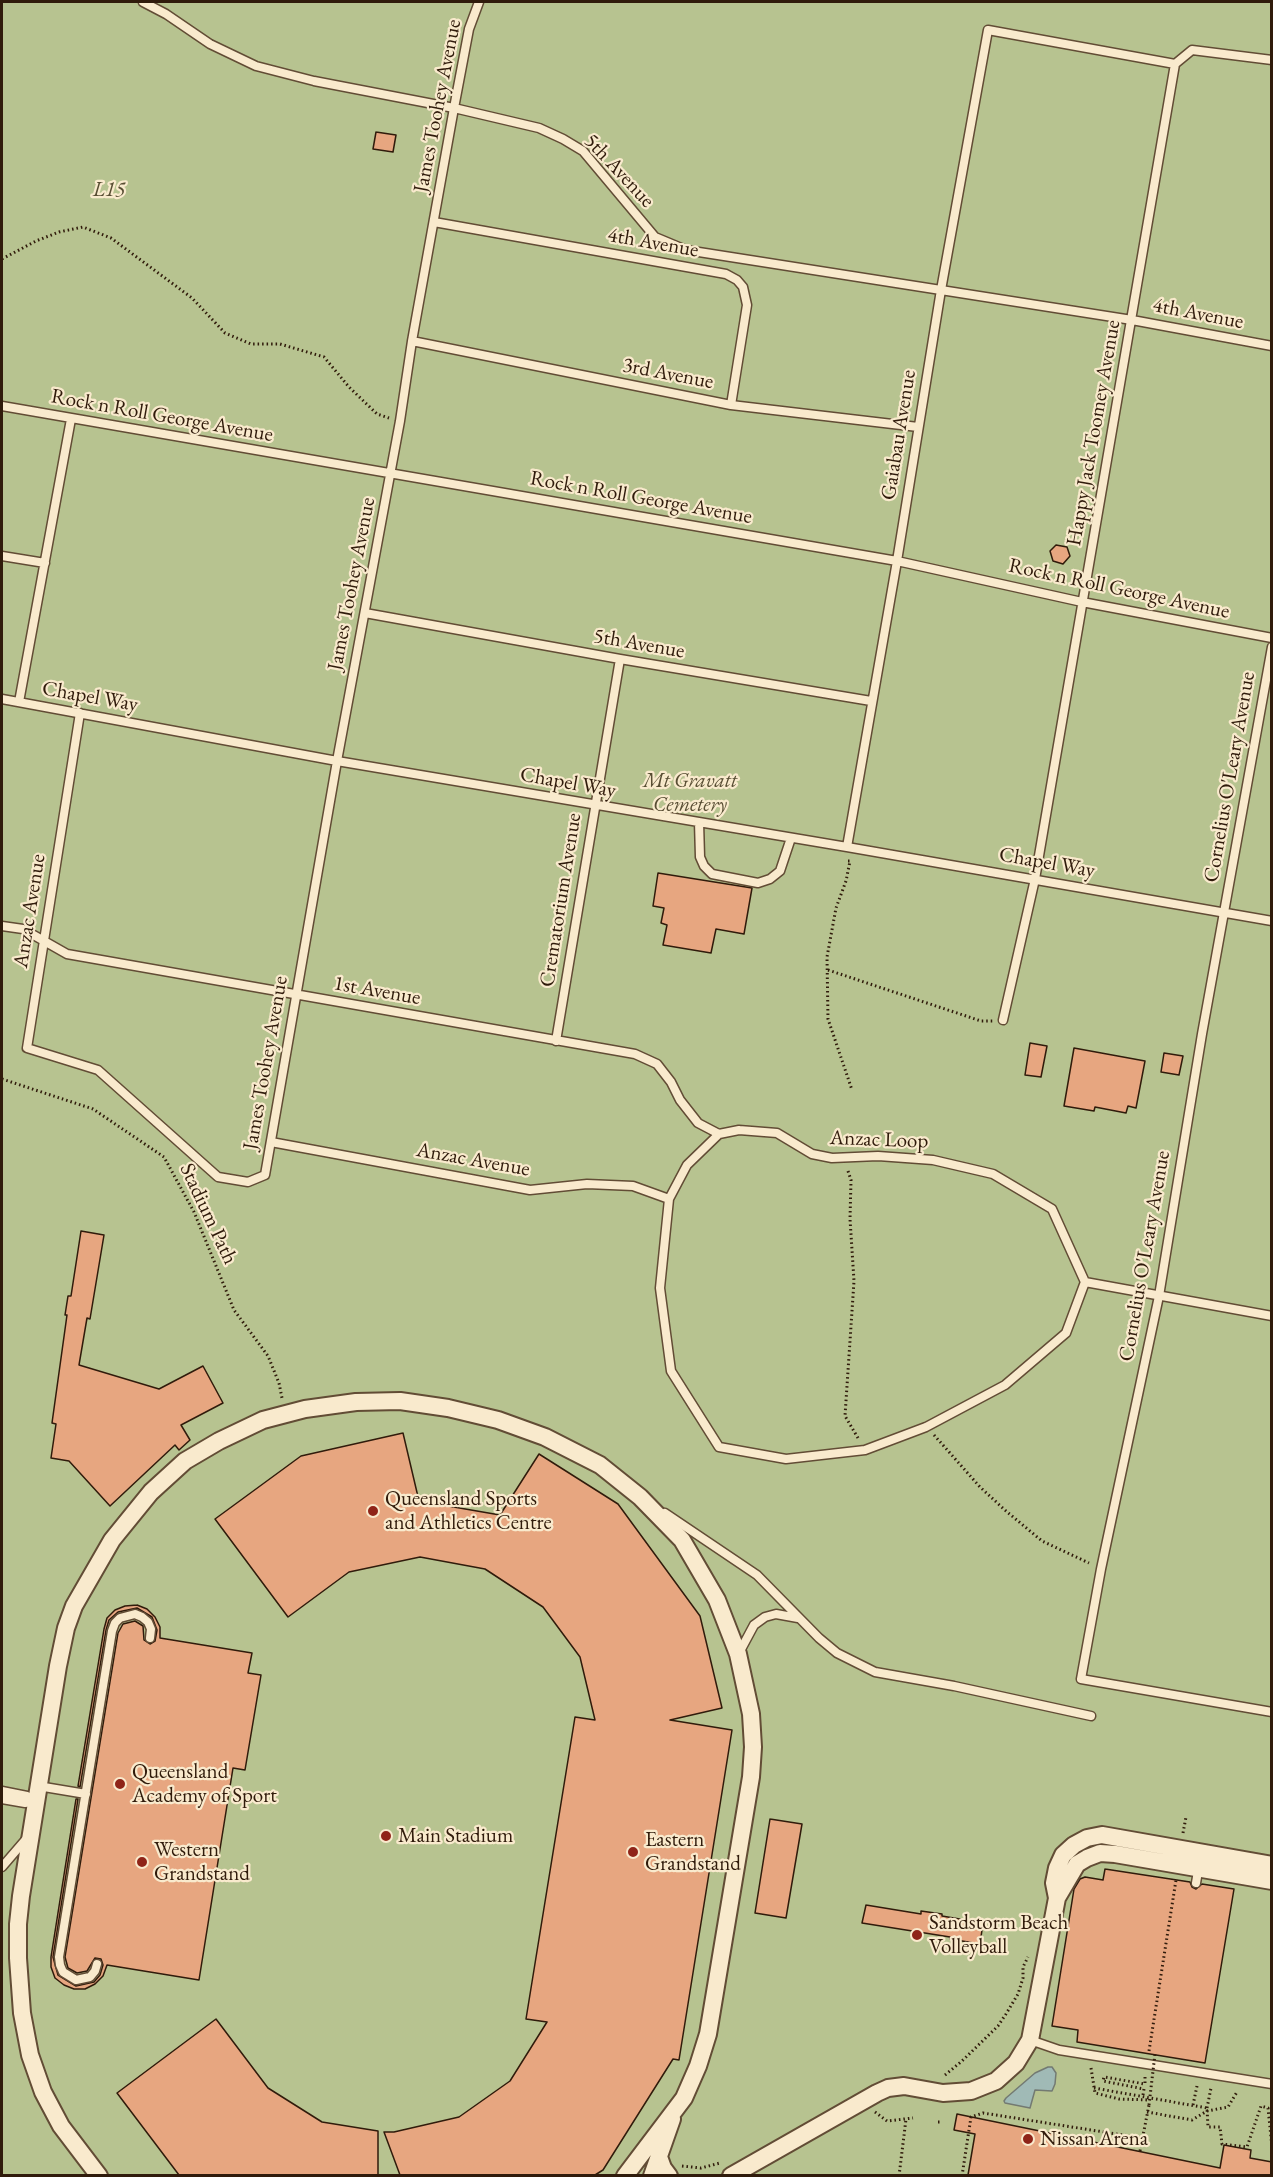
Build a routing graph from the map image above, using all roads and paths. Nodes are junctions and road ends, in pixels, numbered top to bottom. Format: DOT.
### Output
graph roads {
  1 [pos="143,2"];
  2 [pos="480,2"];
  3 [pos="1272,60"];
  4 [pos="1175,64"];
  5 [pos="454,108"];
  6 [pos="434,222"];
  7 [pos="2,259"];
  8 [pos="941,290"];
  9 [pos="1132,320"];
  10 [pos="412,341"];
  11 [pos="1272,346"];
  12 [pos="731,405"];
  13 [pos="2,406"];
  14 [pos="71,419"];
  15 [pos="400,421"];
  16 [pos="918,427"];
  17 [pos="391,473"];
  18 [pos="2,556"];
  19 [pos="897,561"];
  20 [pos="45,563"];
  21 [pos="1082,602"];
  22 [pos="365,613"];
  23 [pos="1272,638"];
  24 [pos="1272,647"];
  25 [pos="620,659"];
  26 [pos="2,699"];
  27 [pos="872,701"];
  28 [pos="19,702"];
  29 [pos="81,713"];
  30 [pos="337,761"];
  31 [pos="595,806"];
  32 [pos="699,822"];
  33 [pos="790,838"];
  34 [pos="847,847"];
  35 [pos="850,861"];
  36 [pos="1035,879"];
  37 [pos="1224,913"];
  38 [pos="1272,921"];
  39 [pos="2,926"];
  40 [pos="44,940"];
  41 [pos="827,969"];
  42 [pos="296,995"];
  43 [pos="1003,1020"];
  44 [pos="556,1041"];
  45 [pos="2,1079"];
  46 [pos="852,1090"];
  47 [pos="719,1134"];
  48 [pos="271,1142"];
  49 [pos="844,1157"];
  50 [pos="265,1175"];
  51 [pos="669,1199"];
  52 [pos="1085,1282"];
  53 [pos="1159,1296"];
  54 [pos="1272,1316"];
  55 [pos="284,1415"];
  56 [pos="927,1426"];
  57 [pos="865,1450"];
  58 [pos="640,1497"];
  59 [pos="1101,1569"];
  60 [pos="799,1618"];
  61 [pos="150,1638"];
  62 [pos="738,1654"];
  63 [pos="1272,1712"];
  64 [pos="1091,1716"];
  65 [pos="2,1791"];
  66 [pos="37,1794"];
  67 [pos="86,1794"];
  68 [pos="2,1799"];
  69 [pos="31,1835"];
  70 [pos="1178,1865"];
  71 [pos="1272,1866"];
  72 [pos="2,1867"];
  73 [pos="1198,1868"];
  74 [pos="1272,1881"];
  75 [pos="1057,1898"];
  76 [pos="97,1964"];
  77 [pos="1030,2040"];
  78 [pos="1155,2054"];
  79 [pos="1146,2065"];
  80 [pos="1091,2068"];
  81 [pos="1272,2084"];
  82 [pos="1197,2086"];
  83 [pos="1094,2088"];
  84 [pos="1212,2088"];
  85 [pos="1237,2092"];
  86 [pos="1143,2095"];
  87 [pos="1149,2102"];
  88 [pos="1193,2105"];
  89 [pos="872,2109"];
  90 [pos="1207,2110"];
  91 [pos="1148,2112"];
  92 [pos="673,2115"];
  93 [pos="913,2118"];
  94 [pos="906,2119"];
  95 [pos="1142,2138"];
  96 [pos="1272,2147"];
  97 [pos="1140,2151"];
  98 [pos="659,2157"];
  99 [pos="99,2175"];
  100 [pos="625,2175"];
  101 [pos="652,2175"];
  102 [pos="669,2175"];
  103 [pos="731,2175"];
  104 [pos="899,2175"];
  105 [pos="962,2175"];
  1 -- 5 [label="lane, 5th Avenue"];
  2 -- 5 [label="lane, James Toohey Avenue"];
  3 -- 4 [label="lane"];
  4 -- 8 [label="lane, Gaiabau Avenue"];
  4 -- 9 [label="lane, Happy Jack Toomey Avenue"];
  5 -- 6 [label="lane, James Toohey Avenue"];
  5 -- 8 [label="lane, 5th Avenue"];
  6 -- 10 [label="lane, James Toohey Avenue"];
  6 -- 12 [label="lane, 4th Avenue"];
  7 -- 15 [label="path"];
  8 -- 9 [label="lane, 4th Avenue"];
  8 -- 16 [label="lane, Gaiabau Avenue"];
  9 -- 11 [label="lane, 4th Avenue"];
  9 -- 21 [label="lane, Happy Jack Toomey Avenue"];
  10 -- 12 [label="lane, 3rd Avenue"];
  10 -- 15 [label="lane, James Toohey Avenue"];
  12 -- 16 [label="lane, 3rd Avenue"];
  13 -- 14 [label="lane, Rock n Roll George Avenue"];
  14 -- 17 [label="lane, Rock n Roll George Avenue"];
  14 -- 20 [label="lane"];
  15 -- 17 [label="lane, James Toohey Avenue"];
  16 -- 19 [label="lane, Gaiabau Avenue"];
  17 -- 19 [label="lane, Rock n Roll George Avenue"];
  17 -- 22 [label="lane, James Toohey Avenue"];
  18 -- 20 [label="lane"];
  19 -- 21 [label="lane, Rock n Roll George Avenue"];
  19 -- 27 [label="lane, Gaiabau Avenue"];
  20 -- 28 [label="lane"];
  21 -- 23 [label="lane, Rock n Roll George Avenue"];
  21 -- 36 [label="lane, Happy Jack Toomey Avenue"];
  22 -- 25 [label="lane, 5th Avenue"];
  22 -- 30 [label="lane, James Toohey Avenue"];
  24 -- 37 [label="lane, Cornelius O'Leary Avenue"];
  25 -- 27 [label="lane, 5th Avenue"];
  25 -- 31 [label="lane, Crematorium Avenue"];
  26 -- 28 [label="lane, Chapel Way"];
  27 -- 34 [label="lane, Gaiabau Avenue"];
  28 -- 29 [label="lane, Chapel Way"];
  29 -- 30 [label="lane, Chapel Way"];
  29 -- 40 [label="lane, Anzac Avenue"];
  30 -- 31 [label="lane, Chapel Way"];
  30 -- 42 [label="lane, James Toohey Avenue"];
  31 -- 32 [label="lane, Chapel Way"];
  31 -- 44 [label="lane, Crematorium Avenue"];
  32 -- 33 [label="lane, Chapel Way"];
  32 -- 33 [label="lane"];
  33 -- 34 [label="lane, Chapel Way"];
  34 -- 36 [label="lane, Chapel Way"];
  35 -- 41 [label="path"];
  36 -- 37 [label="lane, Chapel Way"];
  36 -- 43 [label="lane, Happy Jack Toomey Avenue"];
  37 -- 38 [label="lane, Chapel Way"];
  37 -- 53 [label="lane, Cornelius O'Leary Avenue"];
  39 -- 40 [label="lane, 1st Avenue"];
  40 -- 42 [label="lane, 1st Avenue"];
  40 -- 50 [label="lane, Anzac Avenue"];
  41 -- 43 [label="path"];
  41 -- 46 [label="path"];
  42 -- 44 [label="lane, 1st Avenue"];
  42 -- 48 [label="lane, James Toohey Avenue"];
  44 -- 47 [label="lane, 1st Avenue"];
  45 -- 55 [label="path, Stadium Path"];
  47 -- 49 [label="lane, Anzac Loop"];
  47 -- 51 [label="lane"];
  48 -- 50 [label="lane, James Toohey Avenue"];
  48 -- 51 [label="lane, Anzac Avenue"];
  49 -- 52 [label="lane, Anzac Loop"];
  49 -- 57 [label="path"];
  51 -- 57 [label="lane"];
  52 -- 53 [label="lane"];
  52 -- 56 [label="lane"];
  53 -- 54 [label="lane"];
  53 -- 59 [label="lane, Cornelius O'Leary Avenue"];
  55 -- 58 [label="street"];
  55 -- 66 [label="street"];
  56 -- 57 [label="lane"];
  56 -- 59 [label="path"];
  58 -- 60 [label="lane"];
  58 -- 62 [label="street"];
  59 -- 63 [label="lane, Cornelius O'Leary Avenue"];
  60 -- 62 [label="lane"];
  60 -- 64 [label="lane"];
  61 -- 67 [label="lane"];
  62 -- 92 [label="street"];
  65 -- 66 [label="lane"];
  66 -- 67 [label="lane"];
  66 -- 68 [label="lane"];
  66 -- 69 [label="street"];
  67 -- 76 [label="lane"];
  69 -- 72 [label="lane"];
  69 -- 99 [label="street"];
  70 -- 73 [label="street"];
  70 -- 75 [label="street"];
  70 -- 79 [label="path"];
  71 -- 73 [label="street"];
  73 -- 74 [label="street"];
  73 -- 75 [label="street"];
  75 -- 77 [label="street"];
  77 -- 79 [label="lane"];
  77 -- 103 [label="street"];
  78 -- 87 [label="path, bridge"];
  79 -- 81 [label="lane"];
  79 -- 86 [label="path"];
  80 -- 83 [label="path"];
  82 -- 88 [label="path"];
  83 -- 86 [label="path"];
  83 -- 87 [label="path"];
  84 -- 90 [label="path"];
  85 -- 90 [label="path"];
  86 -- 88 [label="path"];
  87 -- 91 [label="path"];
  88 -- 90 [label="path"];
  89 -- 94 [label="path"];
  90 -- 91 [label="path"];
  90 -- 96 [label="path"];
  91 -- 95 [label="path"];
  92 -- 98 [label="street"];
  92 -- 100 [label="street"];
  93 -- 94 [label="path"];
  94 -- 104 [label="path"];
  95 -- 97 [label="path"];
  95 -- 105 [label="path"];
  98 -- 101 [label="street"];
  98 -- 102 [label="street"];
}
